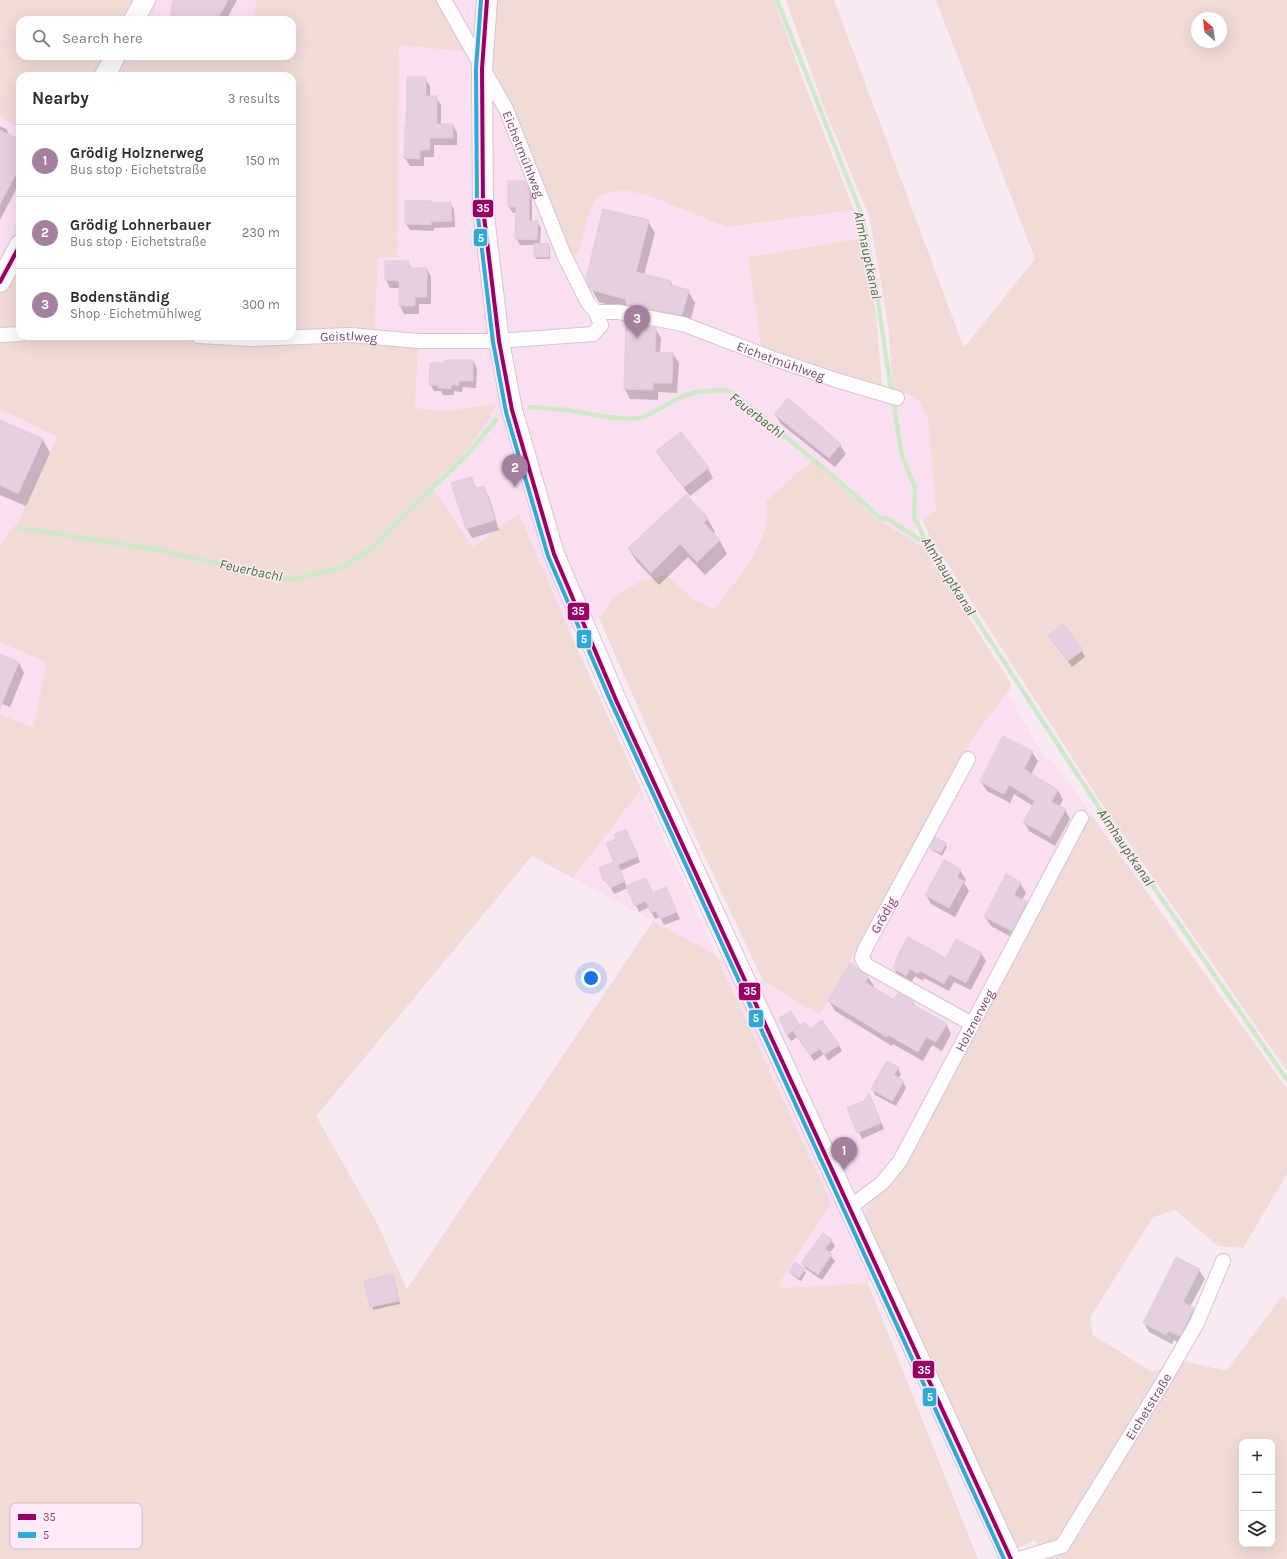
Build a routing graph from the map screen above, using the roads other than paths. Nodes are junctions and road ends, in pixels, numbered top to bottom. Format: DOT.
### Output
graph roads {
  1 [pos="145,0"];
  2 [pos="444,0"];
  3 [pos="487,0"];
  4 [pos="136,16"];
  5 [pos="113,60"];
  6 [pos="482,69"];
  7 [pos="107,72"];
  8 [pos="16,252"];
  9 [pos="0,282"];
  10 [pos="596,312"];
  11 [pos="16,334"];
  12 [pos="0,335"];
  13 [pos="296,337"];
  14 [pos="499,341"];
  15 [pos="891,396"];
  16 [pos="968,759"];
  17 [pos="1081,818"];
  18 [pos="972,1024"];
  19 [pos="849,1208"];
  20 [pos="1223,1261"];
  21 [pos="1062,1546"];
  22 [pos="1011,1559"];
  23 [pos="1019,1559"];
  24 [pos="1054,1559"];
  1 -- 4 [label="main road"];
  2 -- 6 [label="street, Eichetmühlweg"];
  3 -- 6 [label="main road"];
  5 -- 7 [label="main road"];
  6 -- 10 [label="street, Eichetmühlweg"];
  6 -- 14 [label="main road"];
  8 -- 9 [label="main road"];
  10 -- 14 [label="street"];
  10 -- 15 [label="street, Eichetmühlweg"];
  11 -- 12 [label="street"];
  13 -- 14 [label="street, Geistlweg"];
  14 -- 19 [label="main road"];
  16 -- 18 [label="street, Grödig"];
  17 -- 18 [label="street, Holznerweg"];
  18 -- 19 [label="street, Holznerweg"];
  19 -- 22 [label="main road"];
  20 -- 21 [label="street, Eichetstraße"];
  21 -- 23 [label="street"];
  21 -- 24 [label="street, Eichetstraße"];
}
